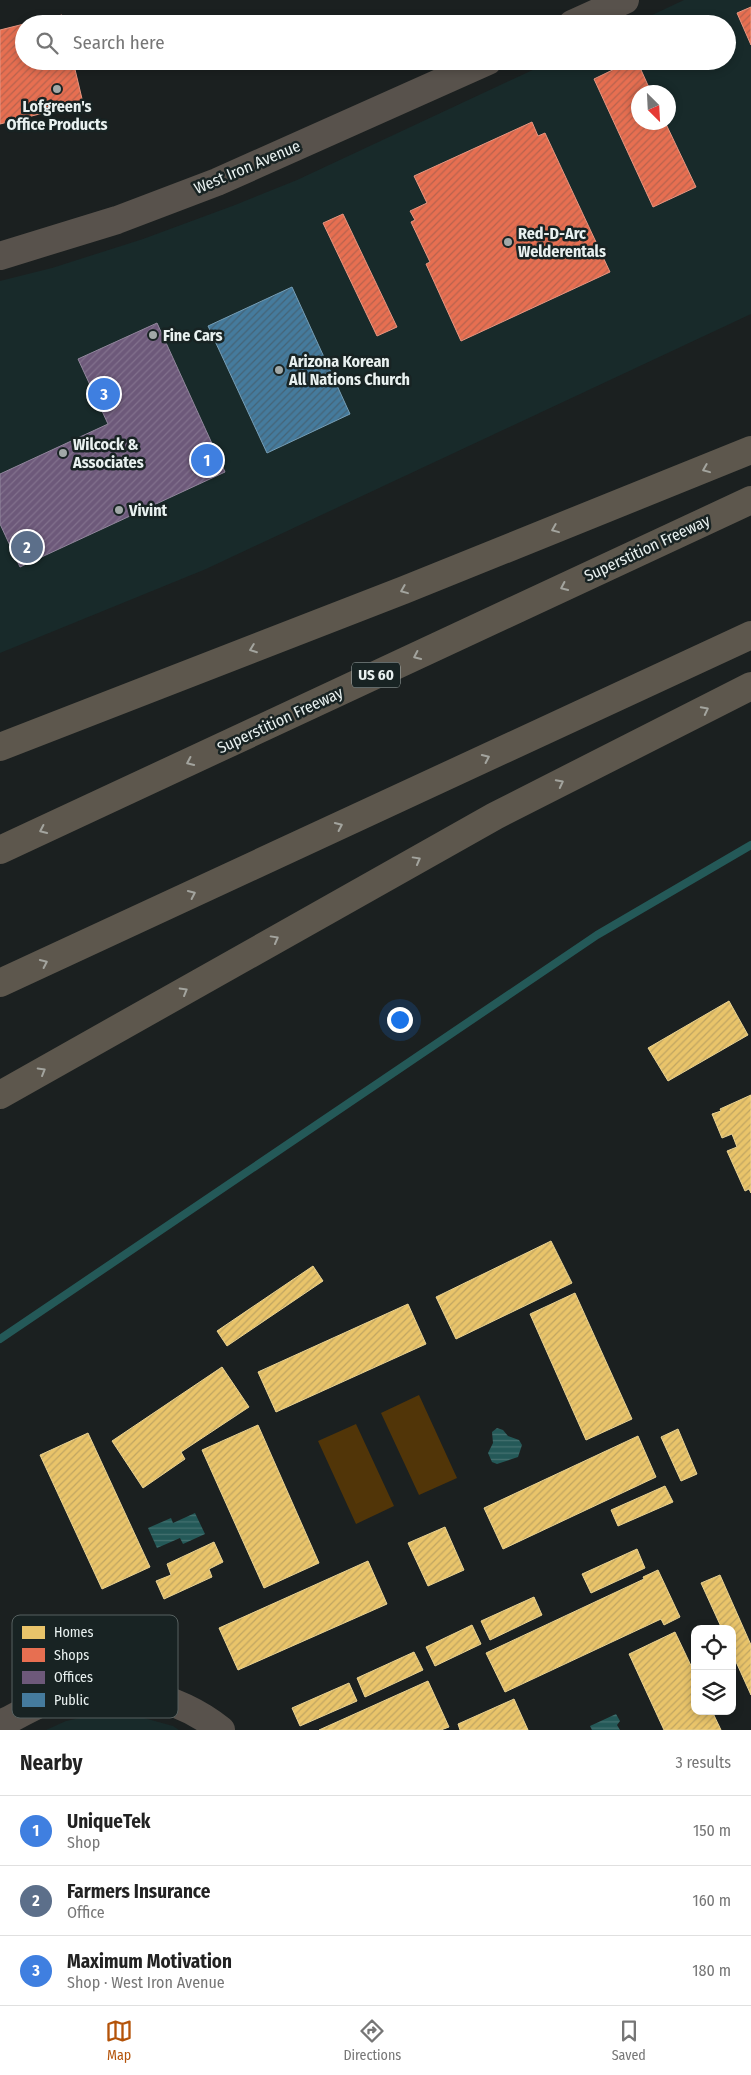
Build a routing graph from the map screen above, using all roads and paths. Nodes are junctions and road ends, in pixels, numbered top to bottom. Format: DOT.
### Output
graph roads {
  1 [pos="624,0"];
  2 [pos="592,15"];
  3 [pos="468,70"];
  4 [pos="0,256"];
  5 [pos="751,450"];
  6 [pos="751,500"];
  7 [pos="751,635"];
  8 [pos="751,686"];
  9 [pos="0,747"];
  10 [pos="0,850"];
  11 [pos="0,983"];
  12 [pos="0,1095"];
  13 [pos="178,1704"];
  14 [pos="12,1718"];
  15 [pos="0,1724"];
  16 [pos="221,1730"];
  1 -- 2 [label="street"];
  3 -- 4 [label="street, West Iron Avenue"];
  5 -- 9 [label="highway, one-way"];
  6 -- 10 [label="highway, Superstition Freeway / US 60, one-way"];
  11 -- 7 [label="highway, one-way"];
  12 -- 8 [label="highway, one-way"];
  13 -- 16 [label="street"];
  14 -- 15 [label="street"];
}
